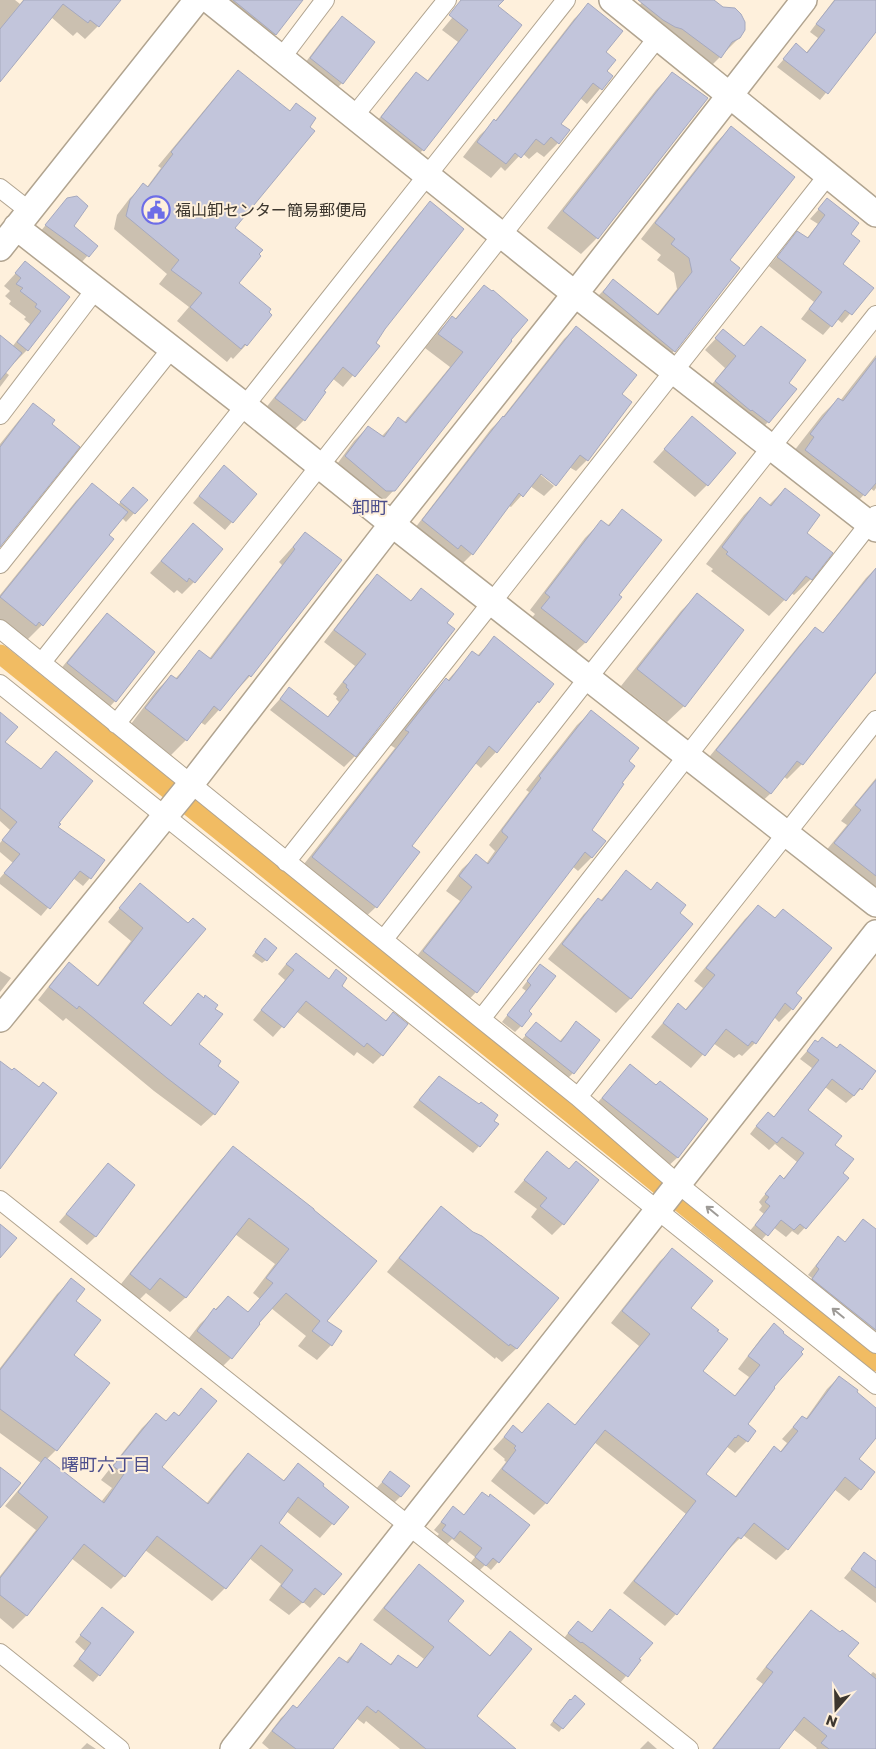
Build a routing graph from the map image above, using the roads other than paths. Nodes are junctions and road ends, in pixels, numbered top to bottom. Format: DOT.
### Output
graph roads {
  1 [pos="197,0"];
  2 [pos="209,0"];
  3 [pos="325,0"];
  4 [pos="447,0"];
  5 [pos="566,0"];
  6 [pos="612,0"];
  7 [pos="804,0"];
  8 [pos="658,37"];
  9 [pos="282,57"];
  10 [pos="729,96"];
  11 [pos="354,116"];
  12 [pos="429,175"];
  13 [pos="828,176"];
  14 [pos="0,188"];
  15 [pos="876,214"];
  16 [pos="22,219"];
  17 [pos="503,236"];
  18 [pos="0,248"];
  19 [pos="95,290"];
  20 [pos="575,294"];
  21 [pos="876,315"];
  22 [pos="172,348"];
  23 [pos="673,370"];
  24 [pos="244,405"];
  25 [pos="0,415"];
  26 [pos="772,448"];
  27 [pos="320,464"];
  28 [pos="874,523"];
  29 [pos="392,524"];
  30 [pos="0,564"];
  31 [pos="492,603"];
  32 [pos="0,629"];
  33 [pos="42,662"];
  34 [pos="588,678"];
  35 [pos="0,684"];
  36 [pos="876,720"];
  37 [pos="116,724"];
  38 [pos="687,756"];
  39 [pos="178,799"];
  40 [pos="787,833"];
  41 [pos="286,862"];
  42 [pos="876,904"];
  43 [pos="876,933"];
  44 [pos="384,939"];
  45 [pos="0,1019"];
  46 [pos="481,1019"];
  47 [pos="578,1097"];
  48 [pos="669,1197"];
  49 [pos="0,1200"];
  50 [pos="876,1344"];
  51 [pos="876,1385"];
  52 [pos="410,1526"];
  53 [pos="0,1654"];
  54 [pos="120,1749"];
  55 [pos="232,1749"];
  56 [pos="689,1749"];
  1 -- 16 [label="street"];
  2 -- 9 [label="street"];
  3 -- 9 [label="street"];
  4 -- 11 [label="street"];
  5 -- 12 [label="street"];
  6 -- 8 [label="street"];
  7 -- 10 [label="street"];
  8 -- 10 [label="street"];
  8 -- 17 [label="street"];
  9 -- 11 [label="street"];
  10 -- 13 [label="street"];
  10 -- 20 [label="street"];
  11 -- 12 [label="street"];
  12 -- 17 [label="street"];
  12 -- 24 [label="street"];
  13 -- 15 [label="street"];
  13 -- 23 [label="street"];
  14 -- 16 [label="street"];
  16 -- 18 [label="street"];
  16 -- 19 [label="street"];
  17 -- 20 [label="street"];
  17 -- 27 [label="street"];
  19 -- 22 [label="street"];
  19 -- 25 [label="street"];
  20 -- 23 [label="street"];
  20 -- 29 [label="street"];
  21 -- 26 [label="street"];
  22 -- 24 [label="street"];
  22 -- 30 [label="street"];
  23 -- 26 [label="street"];
  23 -- 31 [label="street"];
  24 -- 27 [label="street"];
  24 -- 33 [label="street"];
  26 -- 28 [label="street"];
  26 -- 34 [label="street"];
  27 -- 29 [label="street"];
  27 -- 37 [label="street"];
  28 -- 38 [label="street"];
  29 -- 31 [label="street"];
  29 -- 39 [label="street"];
  31 -- 34 [label="street"];
  31 -- 41 [label="street"];
  32 -- 33 [label="street"];
  33 -- 37 [label="street"];
  34 -- 38 [label="street"];
  34 -- 44 [label="street"];
  35 -- 39 [label="street"];
  36 -- 40 [label="street"];
  37 -- 39 [label="street"];
  38 -- 40 [label="street"];
  38 -- 46 [label="street"];
  39 -- 41 [label="street"];
  39 -- 45 [label="street"];
  39 -- 48 [label="street"];
  40 -- 42 [label="street"];
  40 -- 47 [label="street"];
  41 -- 44 [label="street"];
  43 -- 48 [label="street"];
  44 -- 46 [label="street"];
  46 -- 47 [label="street"];
  47 -- 48 [label="street"];
  50 -- 48 [label="street, one-way"];
  48 -- 51 [label="street"];
  48 -- 52 [label="street"];
  49 -- 52 [label="street"];
  52 -- 55 [label="street"];
  52 -- 56 [label="street"];
  53 -- 54 [label="street"];
}
